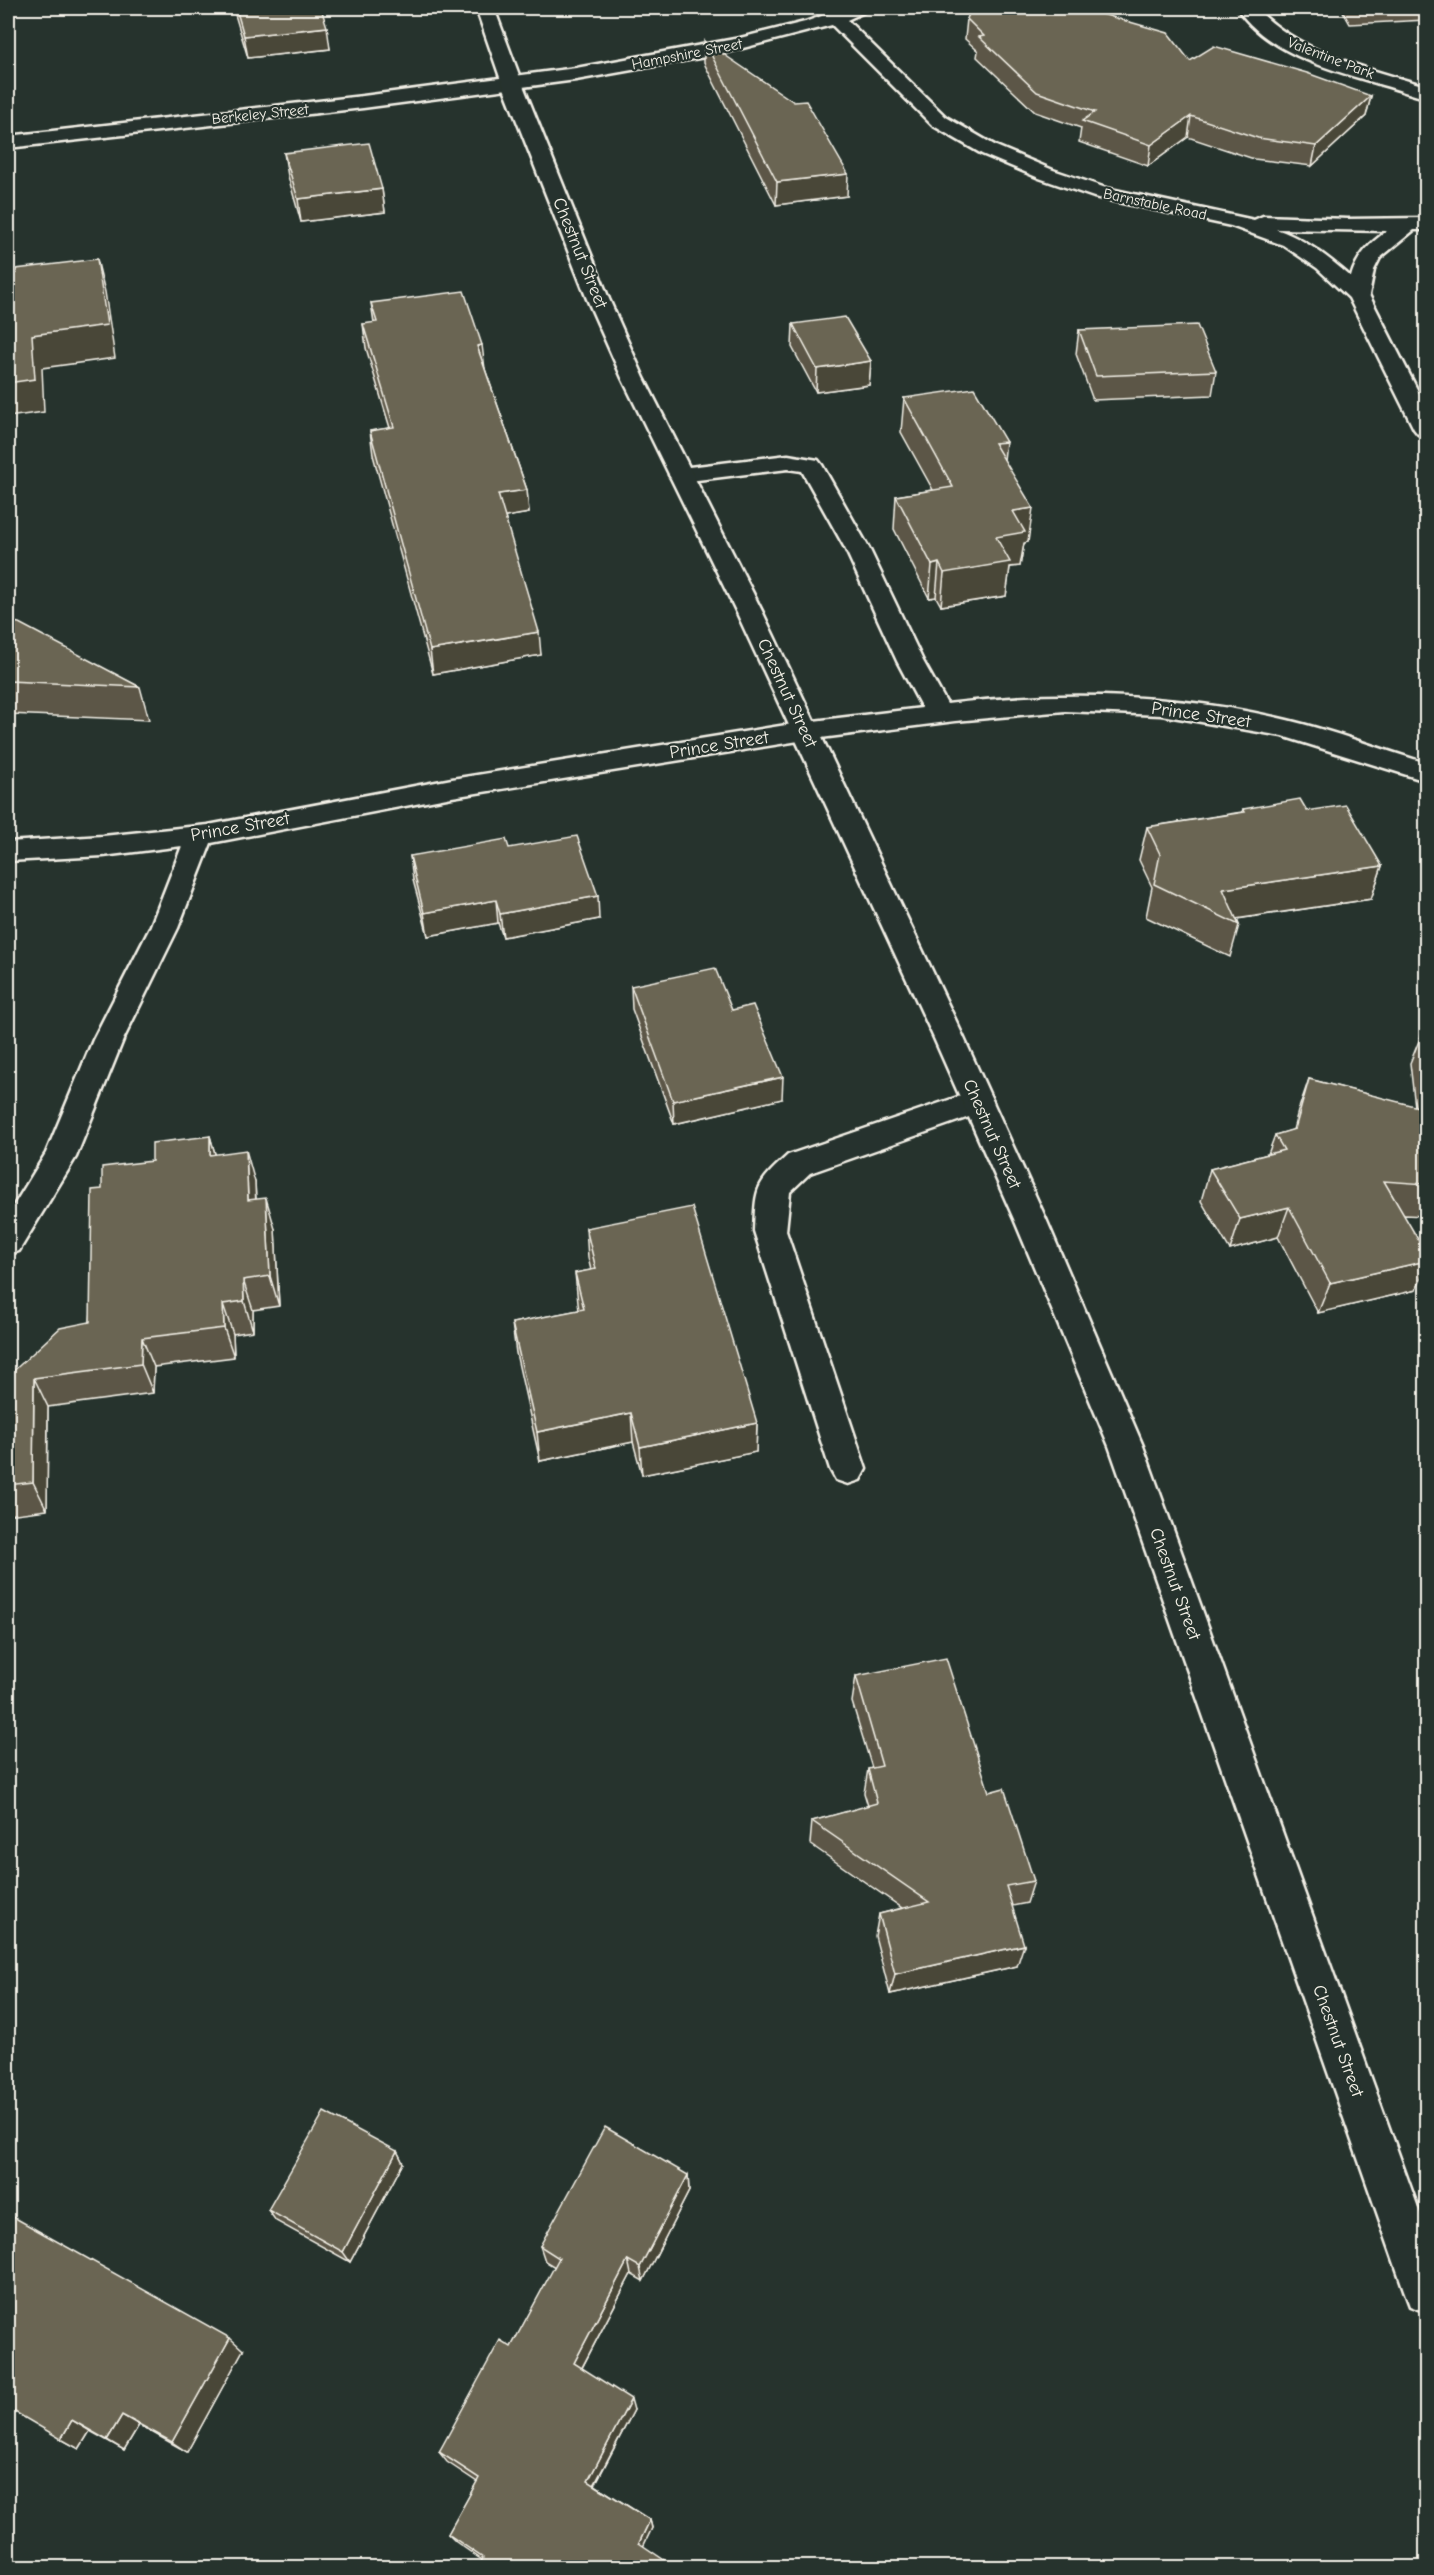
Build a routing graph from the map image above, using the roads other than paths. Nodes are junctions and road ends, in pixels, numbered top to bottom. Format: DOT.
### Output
graph roads {
  1 [pos="485,8"];
  2 [pos="858,8"];
  3 [pos="1246,8"];
  4 [pos="836,19"];
  5 [pos="512,83"];
  6 [pos="1426,92"];
  7 [pos="8,142"];
  8 [pos="1237,221"];
  9 [pos="1417,225"];
  10 [pos="1358,295"];
  11 [pos="1426,429"];
  12 [pos="681,475"];
  13 [pos="939,714"];
  14 [pos="805,731"];
  15 [pos="1426,772"];
  16 [pos="200,835"];
  17 [pos="8,851"];
  18 [pos="978,1102"];
  19 [pos="8,1242"];
  20 [pos="849,1469"];
  21 [pos="1426,2290"];
  1 -- 5 [label="street, Chestnut Street"];
  2 -- 4 [label="street, Hampshire Street"];
  3 -- 6 [label="street, Valentine Park"];
  4 -- 5 [label="street, Hampshire Street"];
  4 -- 8 [label="street, Barnstable Road"];
  5 -- 7 [label="street, Berkeley Street"];
  5 -- 12 [label="street, Chestnut Street"];
  8 -- 9 [label="street"];
  8 -- 10 [label="street, Barnstable Road"];
  9 -- 10 [label="street"];
  10 -- 11 [label="street, Barnstable Road"];
  12 -- 13 [label="street"];
  12 -- 14 [label="street, Chestnut Street"];
  13 -- 14 [label="street, Prince Street"];
  13 -- 15 [label="street, Prince Street"];
  14 -- 16 [label="street, Prince Street"];
  14 -- 18 [label="street, Chestnut Street"];
  16 -- 17 [label="street, Prince Street"];
  16 -- 19 [label="street"];
  18 -- 20 [label="street"];
  18 -- 21 [label="street, Chestnut Street"];
}
